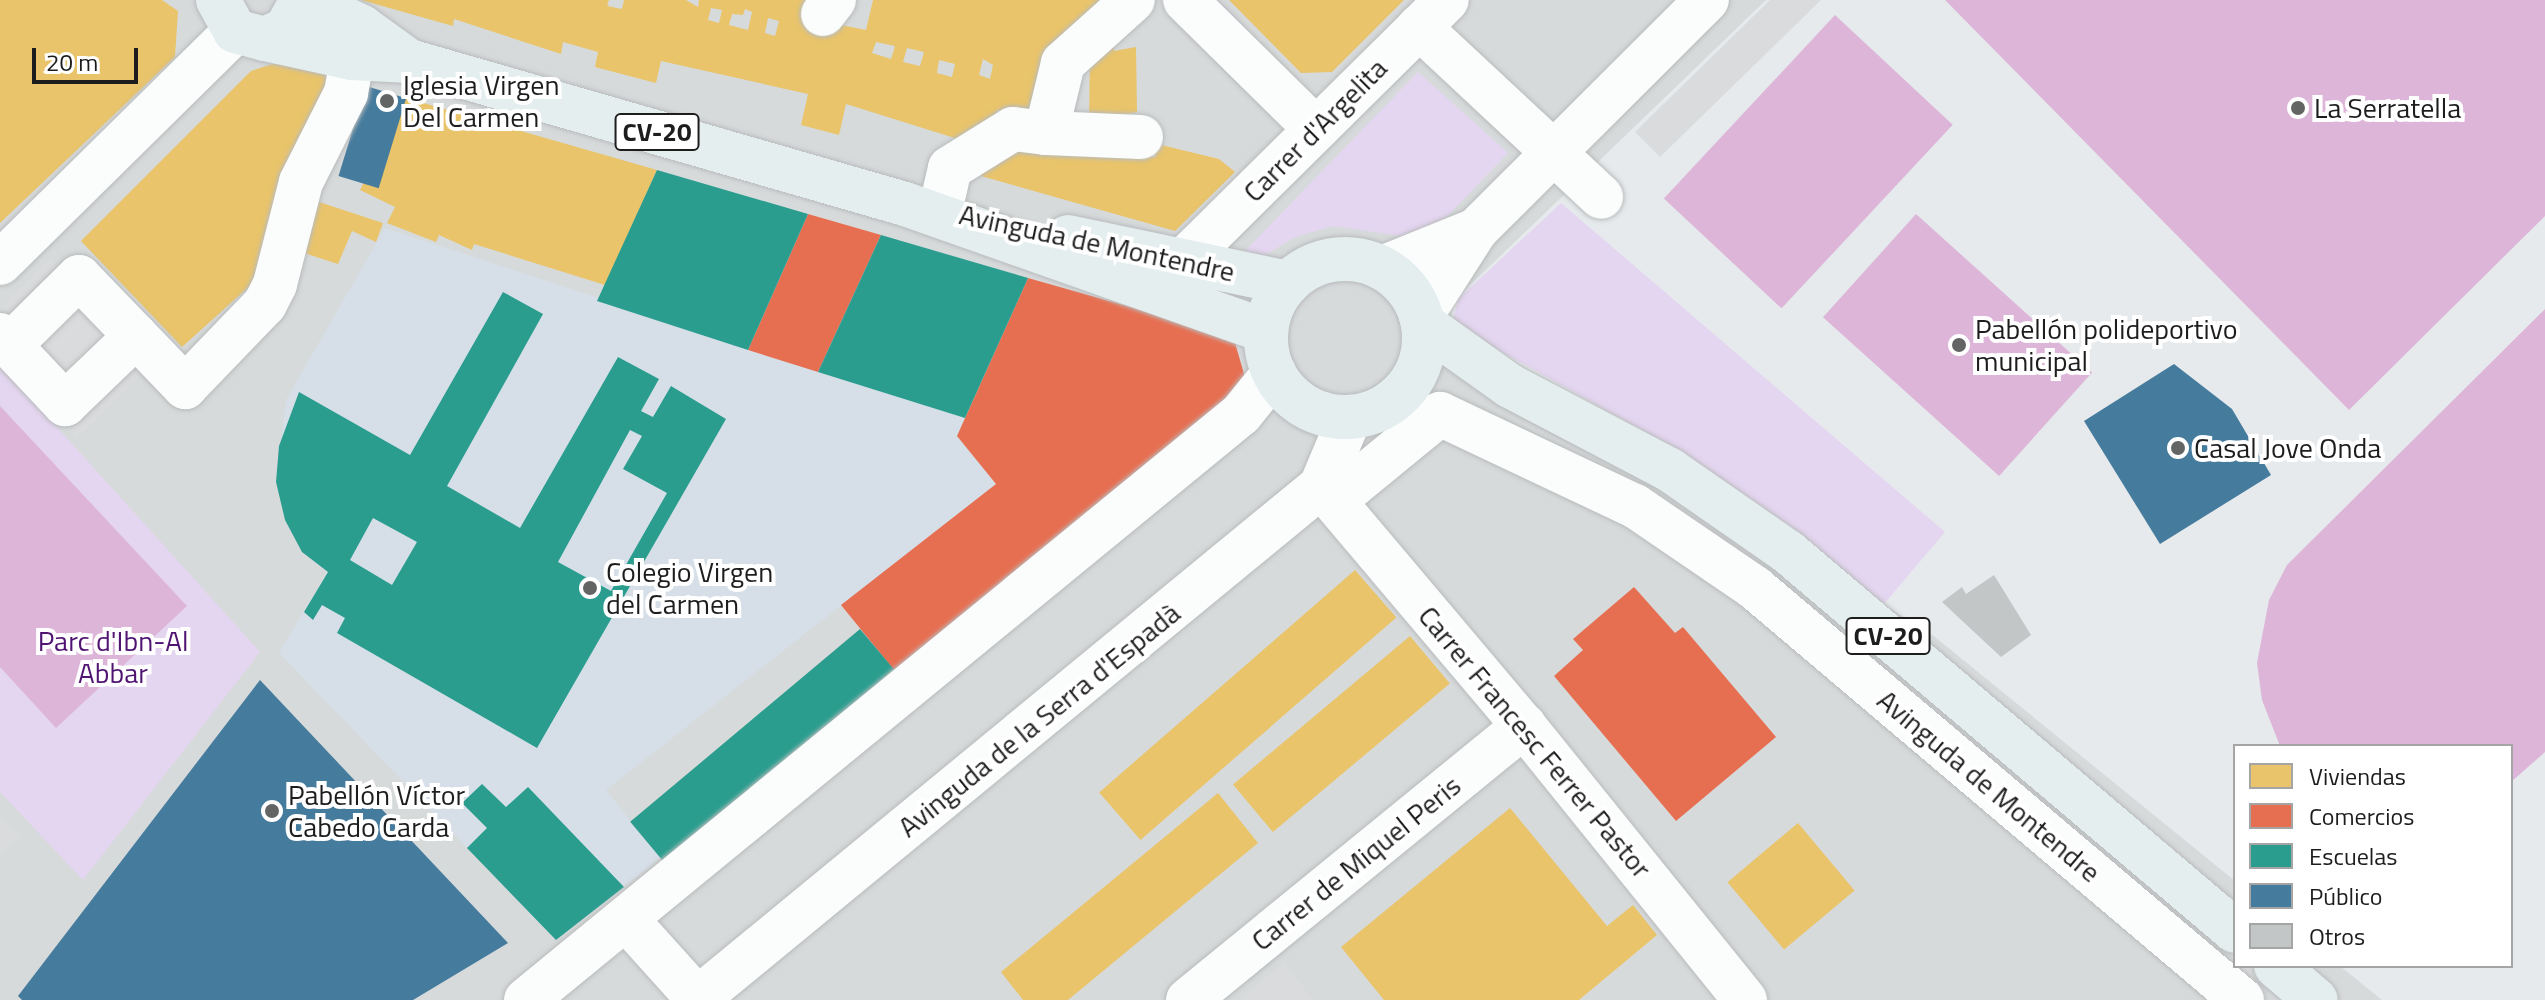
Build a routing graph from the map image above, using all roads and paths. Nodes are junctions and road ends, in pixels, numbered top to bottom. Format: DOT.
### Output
graph roads {
  1 [pos="304,0"];
  2 [pos="1133,0"];
  3 [pos="1185,0"];
  4 [pos="1707,0"];
  5 [pos="1433,14"];
  6 [pos="239,23"];
  7 [pos="352,58"];
  8 [pos="409,61"];
  9 [pos="1316,129"];
  10 [pos="1046,133"];
  11 [pos="1141,137"];
  12 [pos="1552,153"];
  13 [pos="1601,197"];
  14 [pos="923,207"];
  15 [pos="35,229"];
  16 [pos="1476,230"];
  17 [pos="1183,261"];
  18 [pos="0,263"];
  19 [pos="1382,268"];
  20 [pos="79,277"];
  21 [pos="1288,283"];
  22 [pos="1422,320"];
  23 [pos="1266,331"];
  24 [pos="136,336"];
  25 [pos="5,340"];
  26 [pos="1274,373"];
  27 [pos="1416,373"];
  28 [pos="1510,386"];
  29 [pos="1350,417"];
  30 [pos="1321,486"];
  31 [pos="1524,726"];
  32 [pos="626,919"];
  33 [pos="2233,929"];
  34 [pos="2278,968"];
  35 [pos="526,1000"];
  36 [pos="698,1000"];
  37 [pos="1188,1000"];
  38 [pos="1745,1000"];
  39 [pos="2242,1000"];
  40 [pos="2316,1000"];
  1 -- 6 [label="main road, CV-20"];
  1 -- 8 [label="main road, Avinguda de Montendre / CV-20"];
  2 -- 10 [label="street"];
  3 -- 9 [label="street"];
  4 -- 12 [label="street"];
  5 -- 9 [label="street, Carrer d'Argelita"];
  5 -- 12 [label="street"];
  6 -- 7 [label="main road, Avinguda de Montendre / CV-20"];
  6 -- 15 [label="street"];
  7 -- 8 [label="main road, Avinguda de Montendre / CV-20"];
  7 -- 24 [label="street"];
  8 -- 14 [label="main road, Avinguda de Montendre / CV-20"];
  9 -- 17 [label="street, Carrer d'Argelita"];
  10 -- 11 [label="street"];
  10 -- 14 [label="street"];
  12 -- 13 [label="street"];
  12 -- 16 [label="street"];
  14 -- 17 [label="main road, Avinguda de Montendre / CV-20"];
  14 -- 23 [label="main road, Avinguda de Montendre / CV-20"];
  15 -- 18 [label="street"];
  15 -- 20 [label="street"];
  16 -- 19 [label="street"];
  16 -- 22 [label="street"];
  17 -- 21 [label="main road, Avinguda de Montendre / CV-20"];
  19 -- 21 [label="main road"];
  19 -- 22 [label="main road, CV-20"];
  20 -- 24 [label="street"];
  20 -- 25 [label="street"];
  21 -- 23 [label="main road"];
  22 -- 27 [label="main road"];
  22 -- 28 [label="main road, Avinguda de Montendre / CV-20"];
  23 -- 26 [label="main road"];
  24 -- 25 [label="street"];
  26 -- 29 [label="main road"];
  26 -- 32 [label="street"];
  27 -- 28 [label="main road, Avinguda de Montendre / CV-20"];
  27 -- 29 [label="main road"];
  28 -- 33 [label="main road, Avinguda de Montendre / CV-20"];
  29 -- 30 [label="street, Avinguda de la Serra d'Espadà"];
  30 -- 31 [label="street, Carrer Francesc Ferrer Pastor"];
  30 -- 36 [label="street, Avinguda de la Serra d'Espadà"];
  30 -- 39 [label="street, Avinguda de Montendre"];
  31 -- 37 [label="street, Carrer de Miquel Peris"];
  31 -- 38 [label="street, Carrer Francesc Ferrer Pastor"];
  32 -- 35 [label="street"];
  32 -- 36 [label="street, Avinguda de la Serra d'Espadà"];
  34 -- 40 [label="main road"];
}
